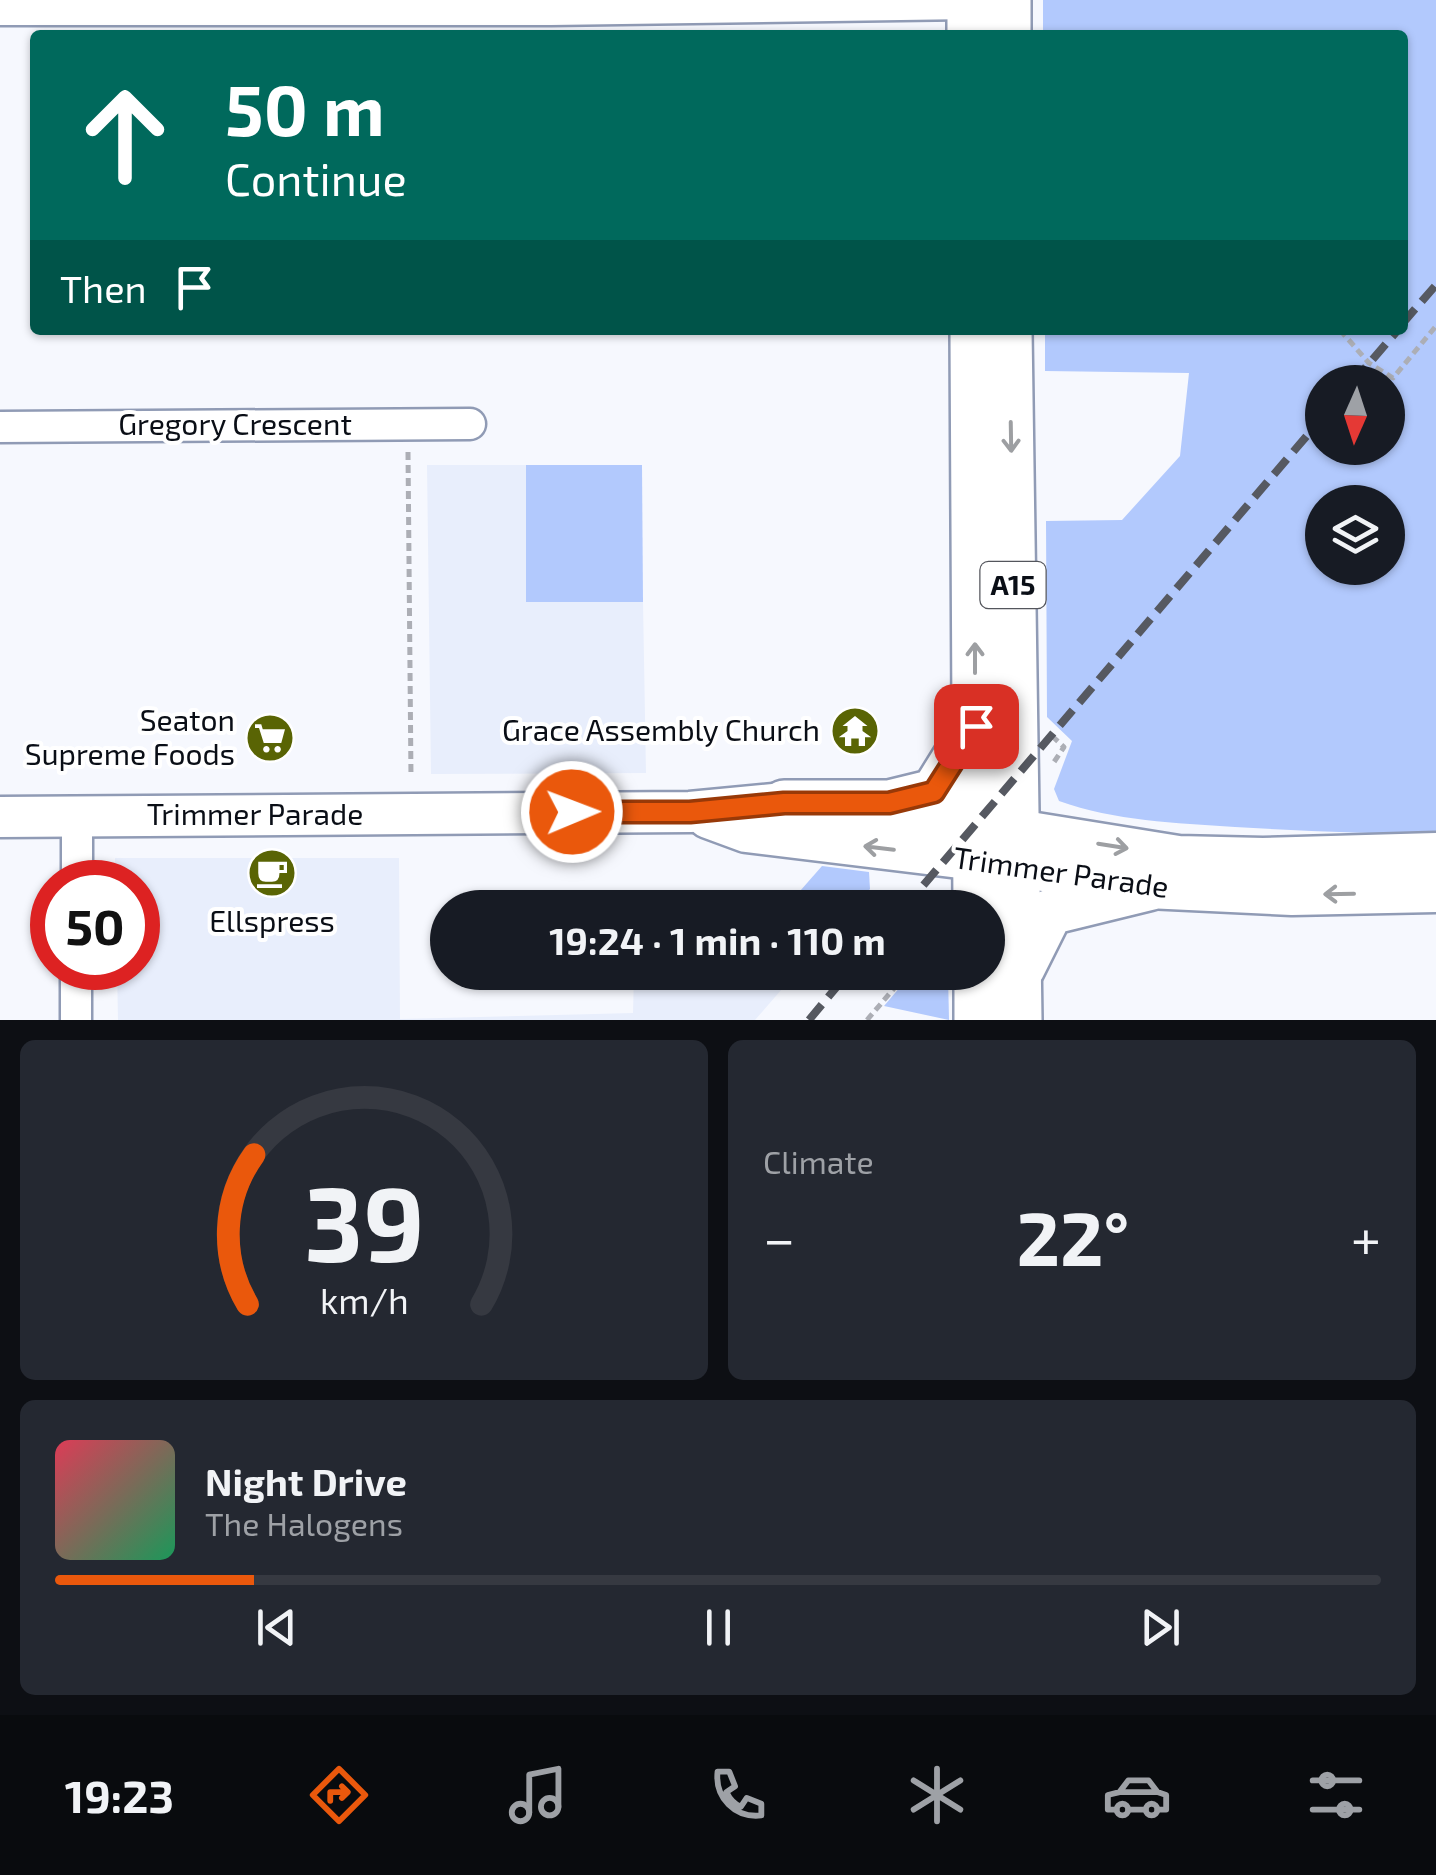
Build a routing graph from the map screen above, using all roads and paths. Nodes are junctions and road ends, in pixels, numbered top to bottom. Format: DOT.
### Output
graph roads {
  1 [pos="436,5"];
  2 [pos="4,7"];
  3 [pos="980,10"];
  4 [pos="1002,30"];
  5 [pos="1436,326"];
  6 [pos="973,335"];
  7 [pos="1009,335"];
  8 [pos="1345,335"];
  9 [pos="408,424"];
  10 [pos="470,424"];
  11 [pos="0,427"];
  12 [pos="976,726"];
  13 [pos="411,777"];
  14 [pos="784,803"];
  15 [pos="690,812"];
  16 [pos="0,816"];
  17 [pos="76,816"];
  18 [pos="996,846"];
  19 [pos="1436,853"];
  20 [pos="77,860"];
  21 [pos="1148,888"];
  22 [pos="982,890"];
  23 [pos="997,890"];
  24 [pos="1436,892"];
  25 [pos="1005,965"];
  26 [pos="1005,989"];
  27 [pos="76,990"];
  28 [pos="893,990"];
  29 [pos="990,990"];
  30 [pos="76,1020"];
  31 [pos="867,1020"];
  32 [pos="977,1020"];
  33 [pos="1019,1020"];
  1 -- 2 [label="street"];
  1 -- 3 [label="street"];
  3 -- 4 [label="main road"];
  5 -- 8 [label="path"];
  12 -- 6 [label="main road, A15, one-way"];
  7 -- 18 [label="main road, A15, one-way"];
  9 -- 10 [label="street, Gregory Crescent"];
  9 -- 11 [label="street, Gregory Crescent"];
  9 -- 13 [label="path"];
  12 -- 14 [label="main road"];
  12 -- 18 [label="main road, A15"];
  14 -- 15 [label="main road, Trimmer Parade"];
  14 -- 18 [label="main road, Trimmer Parade"];
  15 -- 17 [label="main road, Trimmer Parade"];
  18 -- 15 [label="main road, Trimmer Parade, one-way"];
  16 -- 17 [label="main road, Trimmer Parade"];
  17 -- 20 [label="street"];
  18 -- 19 [label="main road, Trimmer Parade, one-way"];
  18 -- 21 [label="main road, Trimmer Parade"];
  18 -- 22 [label="main road, A15"];
  18 -- 23 [label="main road, A15"];
  24 -- 21 [label="main road, Trimmer Parade, one-way"];
  21 -- 25 [label="main road"];
  26 -- 33 [label="main road, A15"];
  27 -- 30 [label="street"];
  28 -- 31 [label="path"];
  29 -- 32 [label="main road, A15"];
}
